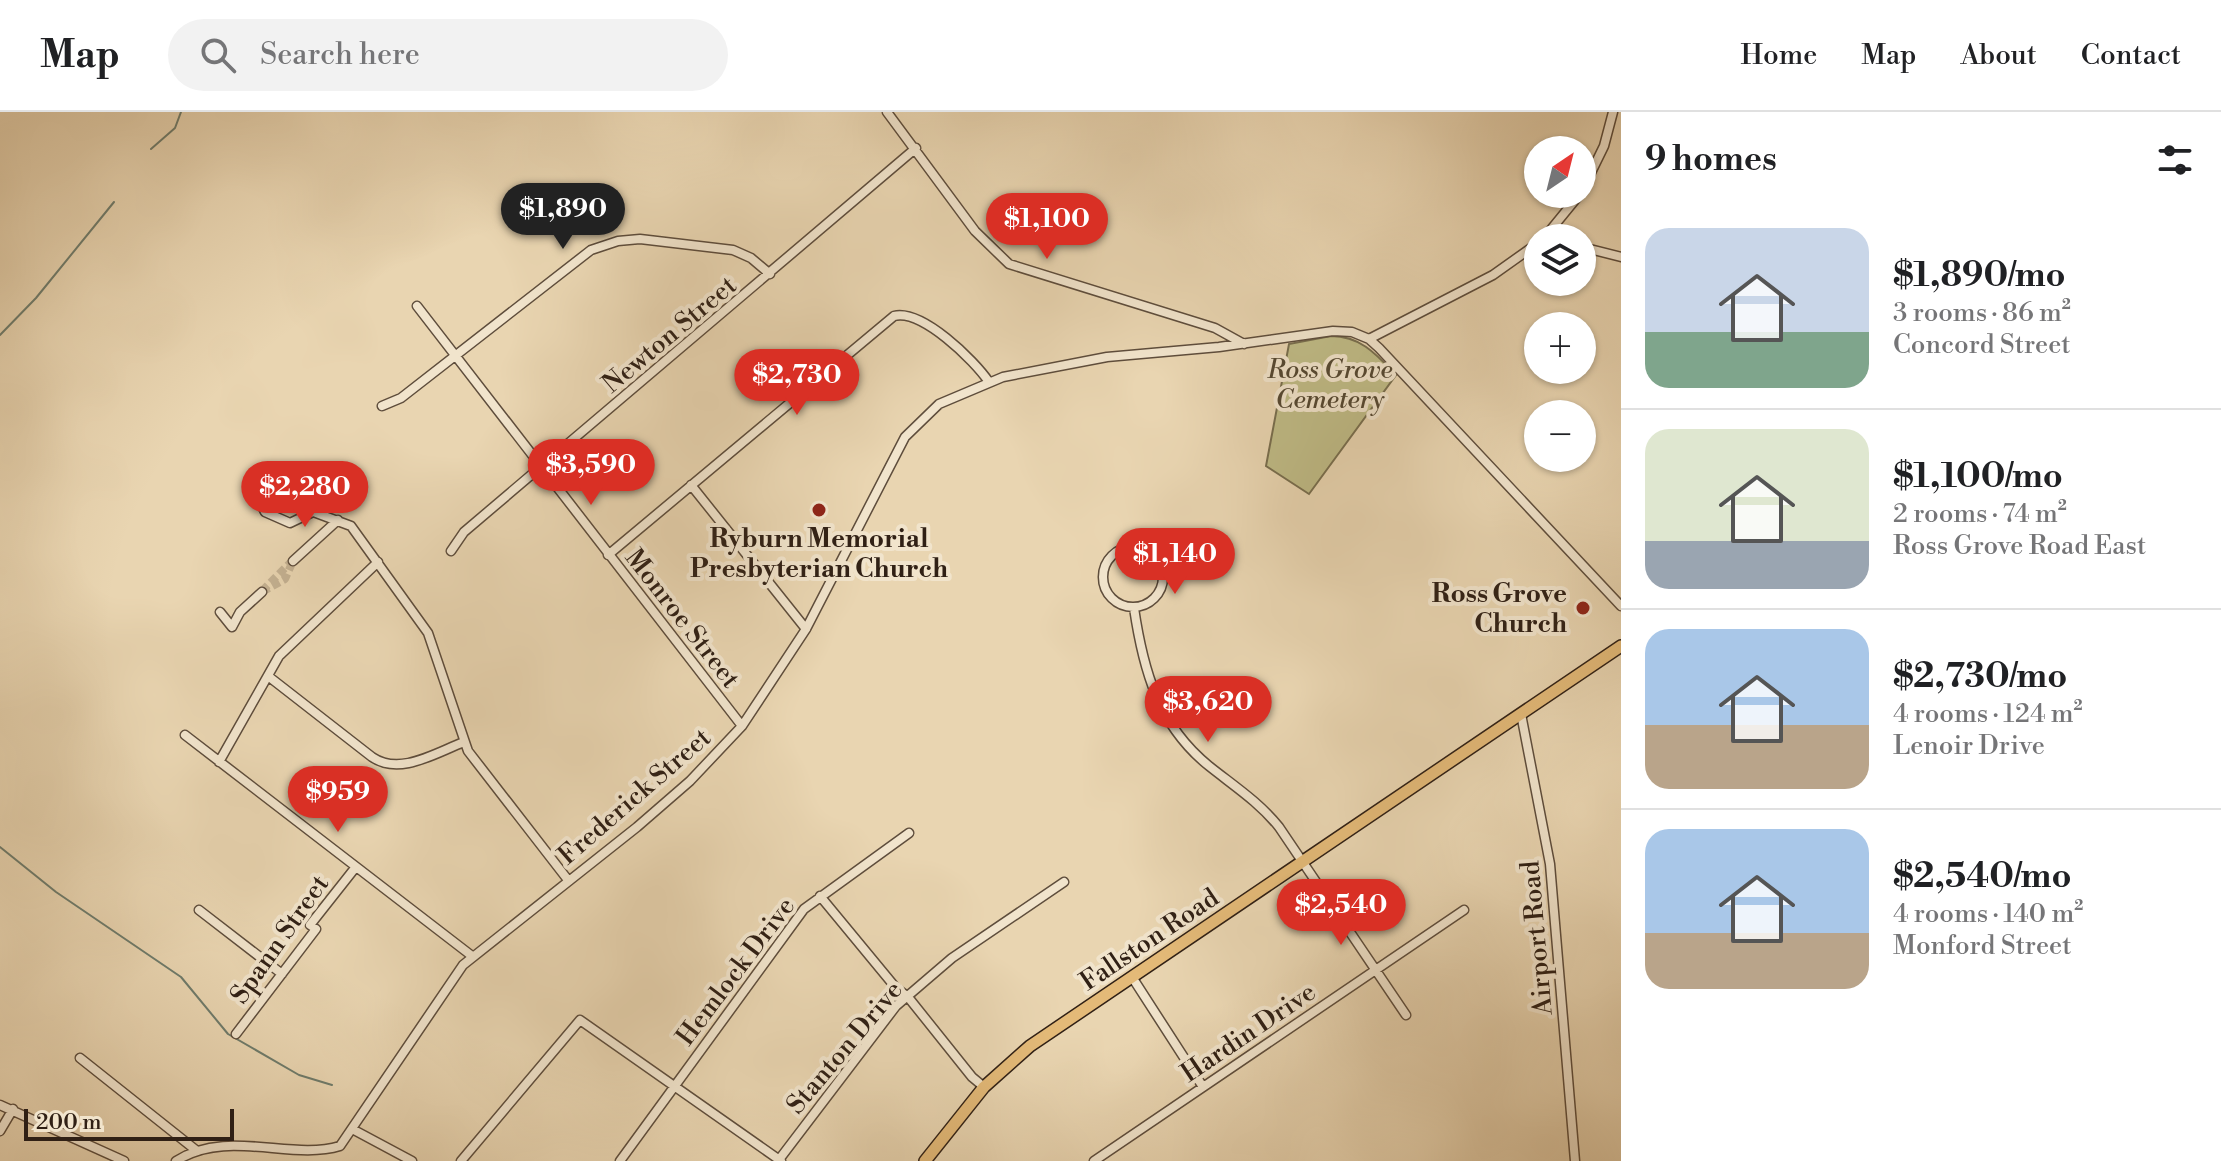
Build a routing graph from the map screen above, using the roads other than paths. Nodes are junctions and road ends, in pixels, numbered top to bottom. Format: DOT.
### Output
graph roads {
  1 [pos="887,112"];
  2 [pos="1613,112"];
  3 [pos="916,148"];
  4 [pos="1596,162"];
  5 [pos="1569,208"];
  6 [pos="1556,224"];
  7 [pos="1596,251"];
  8 [pos="1524,253"];
  9 [pos="1621,257"];
  10 [pos="770,274"];
  11 [pos="417,306"];
  12 [pos="1369,339"];
  13 [pos="1244,344"];
  14 [pos="456,357"];
  15 [pos="989,382"];
  16 [pos="382,406"];
  17 [pos="541,469"];
  18 [pos="691,485"];
  19 [pos="311,510"];
  20 [pos="338,520"];
  21 [pos="451,551"];
  22 [pos="608,555"];
  23 [pos="293,561"];
  24 [pos="378,562"];
  25 [pos="262,592"];
  26 [pos="1621,606"];
  27 [pos="1134,608"];
  28 [pos="240,612"];
  29 [pos="806,629"];
  30 [pos="1621,646"];
  31 [pos="268,676"];
  32 [pos="1521,714"];
  33 [pos="742,726"];
  34 [pos="185,735"];
  35 [pos="464,742"];
  36 [pos="219,762"];
  37 [pos="909,833"];
  38 [pos="1304,861"];
  39 [pos="355,868"];
  40 [pos="568,880"];
  41 [pos="1064,882"];
  42 [pos="820,896"];
  43 [pos="199,910"];
  44 [pos="1464,910"];
  45 [pos="472,956"];
  46 [pos="1376,970"];
  47 [pos="282,974"];
  48 [pos="1132,977"];
  49 [pos="908,997"];
  50 [pos="1406,1015"];
  51 [pos="236,1034"];
  52 [pos="80,1058"];
  53 [pos="674,1086"];
  54 [pos="984,1087"];
  55 [pos="1203,1087"];
  56 [pos="0,1105"];
  57 [pos="13,1109"];
  58 [pos="354,1130"];
  59 [pos="0,1131"];
  60 [pos="197,1151"];
  61 [pos="124,1161"];
  62 [pos="176,1161"];
  63 [pos="412,1161"];
  64 [pos="461,1161"];
  65 [pos="620,1161"];
  66 [pos="779,1161"];
  67 [pos="925,1161"];
  68 [pos="1094,1161"];
  69 [pos="1575,1161"];
  1 -- 3 [label="street"];
  2 -- 4 [label="street"];
  3 -- 10 [label="street, Newton Street"];
  3 -- 13 [label="street"];
  5 -- 6 [label="street"];
  7 -- 9 [label="street"];
  8 -- 12 [label="street"];
  10 -- 14 [label="street"];
  10 -- 17 [label="street, Newton Street"];
  11 -- 14 [label="street, Monroe Street"];
  12 -- 13 [label="street, Frederick Street"];
  12 -- 26 [label="street"];
  13 -- 15 [label="street, Frederick Street"];
  14 -- 16 [label="street"];
  14 -- 17 [label="street, Monroe Street"];
  15 -- 18 [label="street"];
  15 -- 29 [label="street, Frederick Street"];
  17 -- 21 [label="street, Newton Street"];
  17 -- 22 [label="street, Monroe Street"];
  18 -- 22 [label="street"];
  18 -- 29 [label="street"];
  19 -- 19 [label="street"];
  19 -- 20 [label="street"];
  20 -- 23 [label="street"];
  20 -- 24 [label="street"];
  22 -- 33 [label="street, Monroe Street"];
  24 -- 31 [label="street"];
  24 -- 35 [label="street"];
  25 -- 28 [label="street"];
  27 -- 27 [label="street"];
  27 -- 38 [label="street"];
  29 -- 33 [label="street, Frederick Street"];
  30 -- 32 [label="main road, Fallston Road"];
  31 -- 35 [label="street"];
  31 -- 36 [label="street"];
  32 -- 38 [label="main road, Fallston Road"];
  32 -- 69 [label="street, Airport Road"];
  33 -- 40 [label="street, Frederick Street"];
  34 -- 36 [label="street"];
  35 -- 40 [label="street"];
  36 -- 39 [label="street"];
  37 -- 42 [label="street, Hemlock Drive"];
  38 -- 46 [label="street"];
  38 -- 48 [label="main road, Fallston Road"];
  39 -- 45 [label="street"];
  39 -- 47 [label="street, Spann Street"];
  40 -- 45 [label="street, Frederick Street"];
  41 -- 49 [label="street, Stanton Drive"];
  42 -- 49 [label="street"];
  42 -- 53 [label="street, Hemlock Drive"];
  43 -- 47 [label="street"];
  44 -- 46 [label="street, Hardin Drive"];
  45 -- 58 [label="street, Frederick Street"];
  46 -- 50 [label="street"];
  46 -- 55 [label="street, Hardin Drive"];
  47 -- 51 [label="street, Spann Street"];
  48 -- 54 [label="main road, Fallston Road"];
  48 -- 55 [label="street"];
  49 -- 54 [label="street"];
  49 -- 66 [label="street, Stanton Drive"];
  52 -- 60 [label="street"];
  53 -- 64 [label="street"];
  53 -- 65 [label="street, Hemlock Drive"];
  53 -- 66 [label="street"];
  54 -- 67 [label="main road, Fallston Road"];
  55 -- 68 [label="street, Hardin Drive"];
  56 -- 57 [label="street"];
  57 -- 59 [label="street"];
  57 -- 61 [label="street"];
  58 -- 60 [label="street, Frederick Street"];
  58 -- 63 [label="street"];
  60 -- 62 [label="street, Frederick Street"];
}
